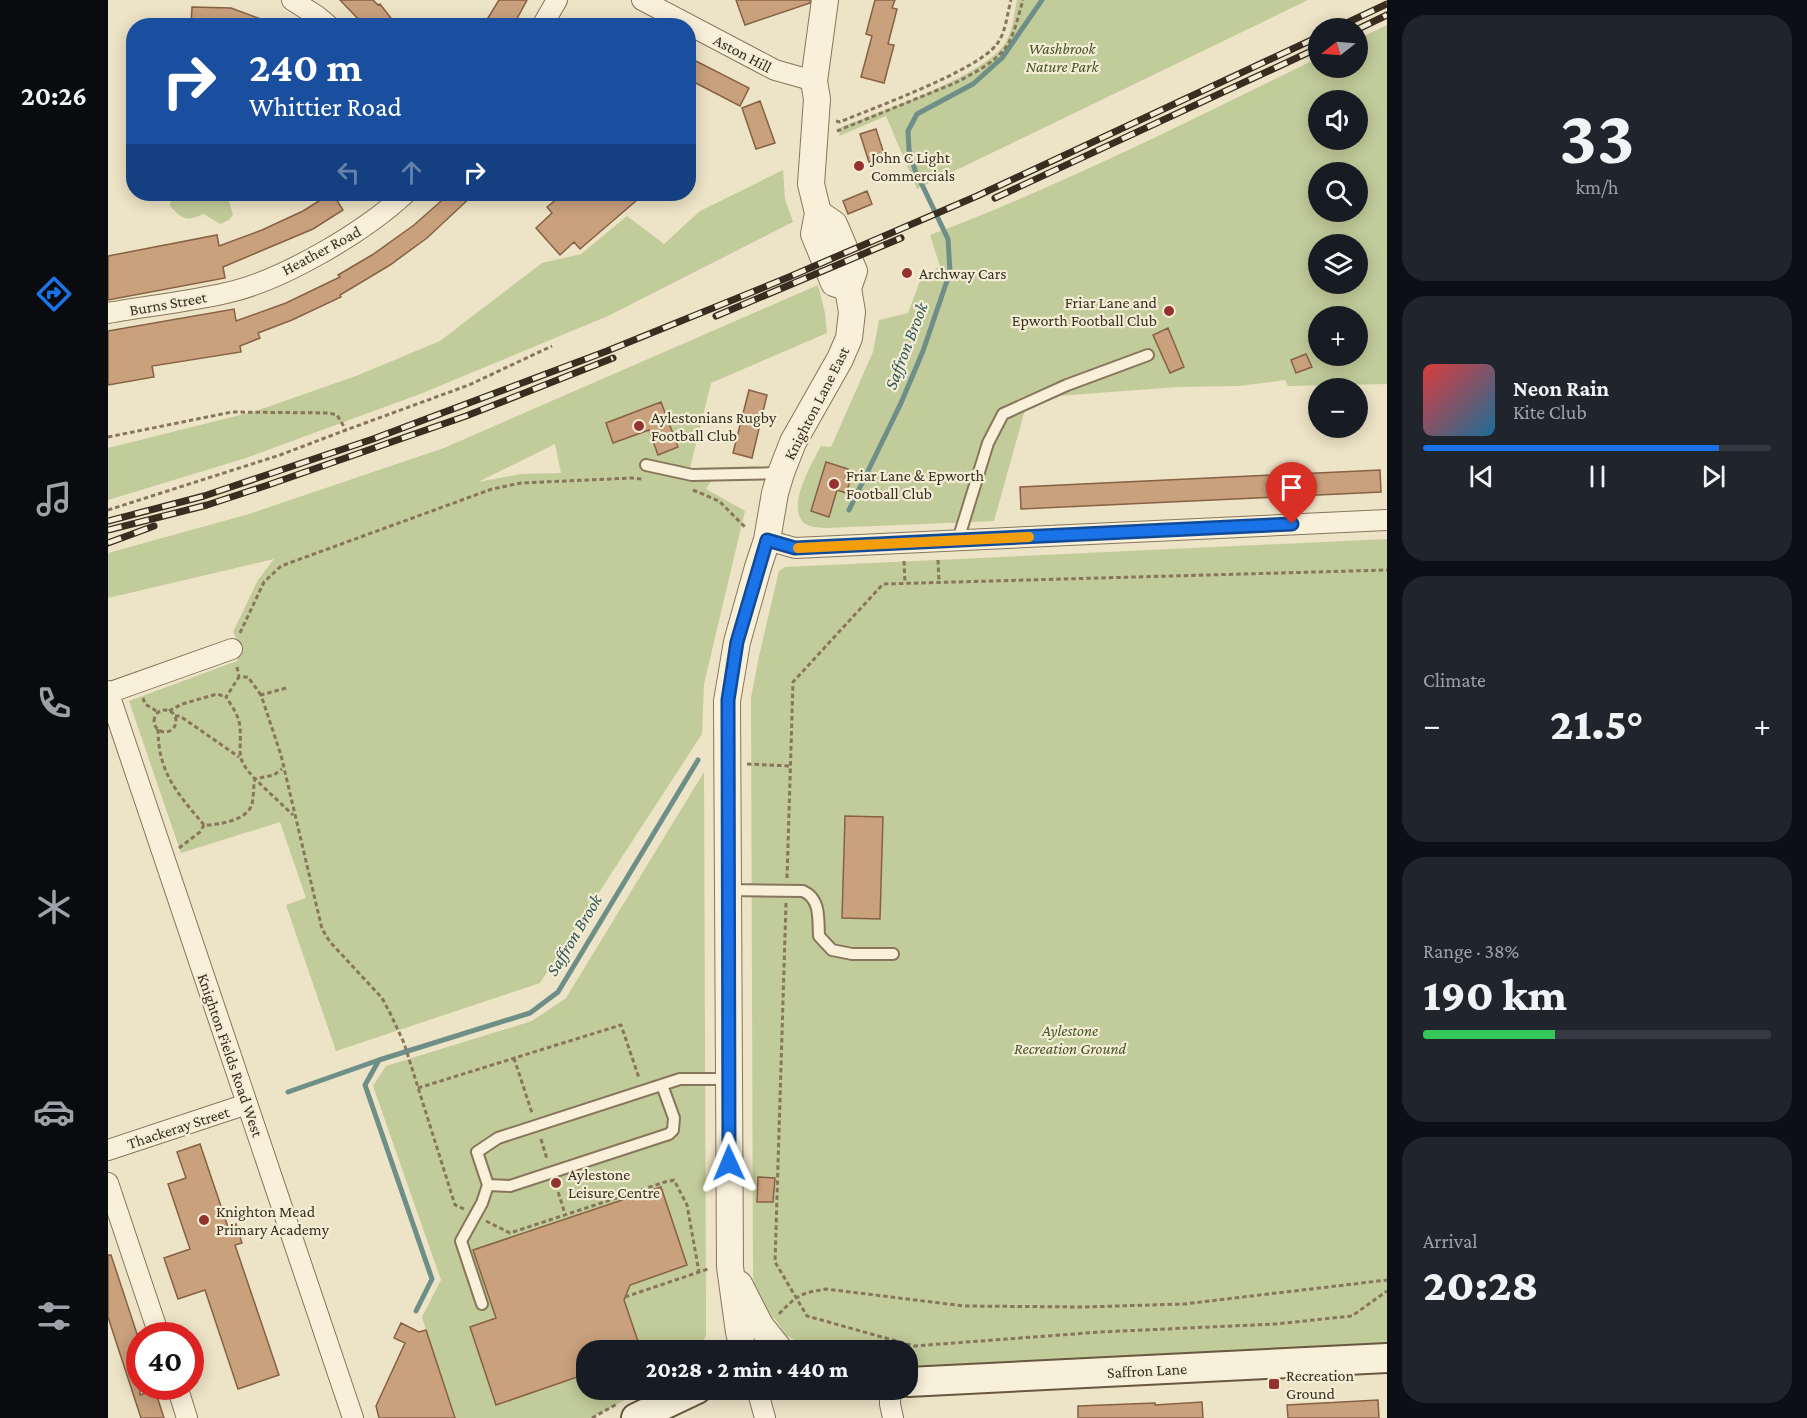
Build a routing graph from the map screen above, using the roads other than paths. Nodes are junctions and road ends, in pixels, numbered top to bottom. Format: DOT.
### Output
graph roads {
  1 [pos="292,0"];
  2 [pos="557,0"];
  3 [pos="642,0"];
  4 [pos="825,0"];
  5 [pos="319,18"];
  6 [pos="547,18"];
  7 [pos="676,18"];
  8 [pos="696,28"];
  9 [pos="814,81"];
  10 [pos="396,201"];
  11 [pos="228,293"];
  12 [pos="108,313"];
  13 [pos="1148,355"];
  14 [pos="646,465"];
  15 [pos="781,473"];
  16 [pos="1387,520"];
  17 [pos="757,534"];
  18 [pos="958,540"];
  19 [pos="232,649"];
  20 [pos="108,692"];
  21 [pos="728,890"];
  22 [pos="893,954"];
  23 [pos="728,1079"];
  24 [pos="662,1084"];
  25 [pos="247,1104"];
  26 [pos="108,1150"];
  27 [pos="108,1183"];
  28 [pos="488,1185"];
  29 [pos="720,1268"];
  30 [pos="482,1304"];
  31 [pos="155,1322"];
  32 [pos="740,1340"];
  33 [pos="772,1340"];
  34 [pos="1387,1358"];
  35 [pos="918,1381"];
  36 [pos="182,1400"];
  37 [pos="674,1400"];
  38 [pos="760,1400"];
  39 [pos="890,1400"];
  40 [pos="188,1418"];
  41 [pos="353,1418"];
  42 [pos="636,1418"];
  43 [pos="765,1418"];
  44 [pos="893,1418"];
  1 -- 5 [label="street"];
  2 -- 6 [label="street"];
  3 -- 7 [label="street, Aston Hill"];
  4 -- 9 [label="street, Knighton Lane East"];
  8 -- 9 [label="street, Aston Hill"];
  9 -- 15 [label="street, Knighton Lane East"];
  10 -- 11 [label="street, Heather Road"];
  11 -- 12 [label="street, Burns Street"];
  13 -- 18 [label="lane"];
  14 -- 15 [label="lane"];
  15 -- 17 [label="street, Knighton Lane East"];
  16 -- 18 [label="street"];
  17 -- 18 [label="street"];
  17 -- 21 [label="street, Knighton Lane East"];
  19 -- 20 [label="street"];
  20 -- 25 [label="street, Knighton Fields Road West"];
  21 -- 22 [label="lane"];
  21 -- 23 [label="street, Knighton Lane East"];
  23 -- 24 [label="lane"];
  23 -- 29 [label="street, Knighton Lane East"];
  24 -- 28 [label="lane"];
  24 -- 28 [label="lane"];
  25 -- 26 [label="street, Thackeray Street"];
  25 -- 41 [label="street, Knighton Fields Road West"];
  27 -- 31 [label="street"];
  28 -- 30 [label="lane"];
  29 -- 32 [label="street, Knighton Lane East"];
  29 -- 33 [label="street, Knighton Lane East"];
  34 -- 35 [label="main road, Saffron Lane"];
  36 -- 40 [label="street"];
  37 -- 42 [label="main road"];
  38 -- 43 [label="street"];
  39 -- 44 [label="street"];
}
